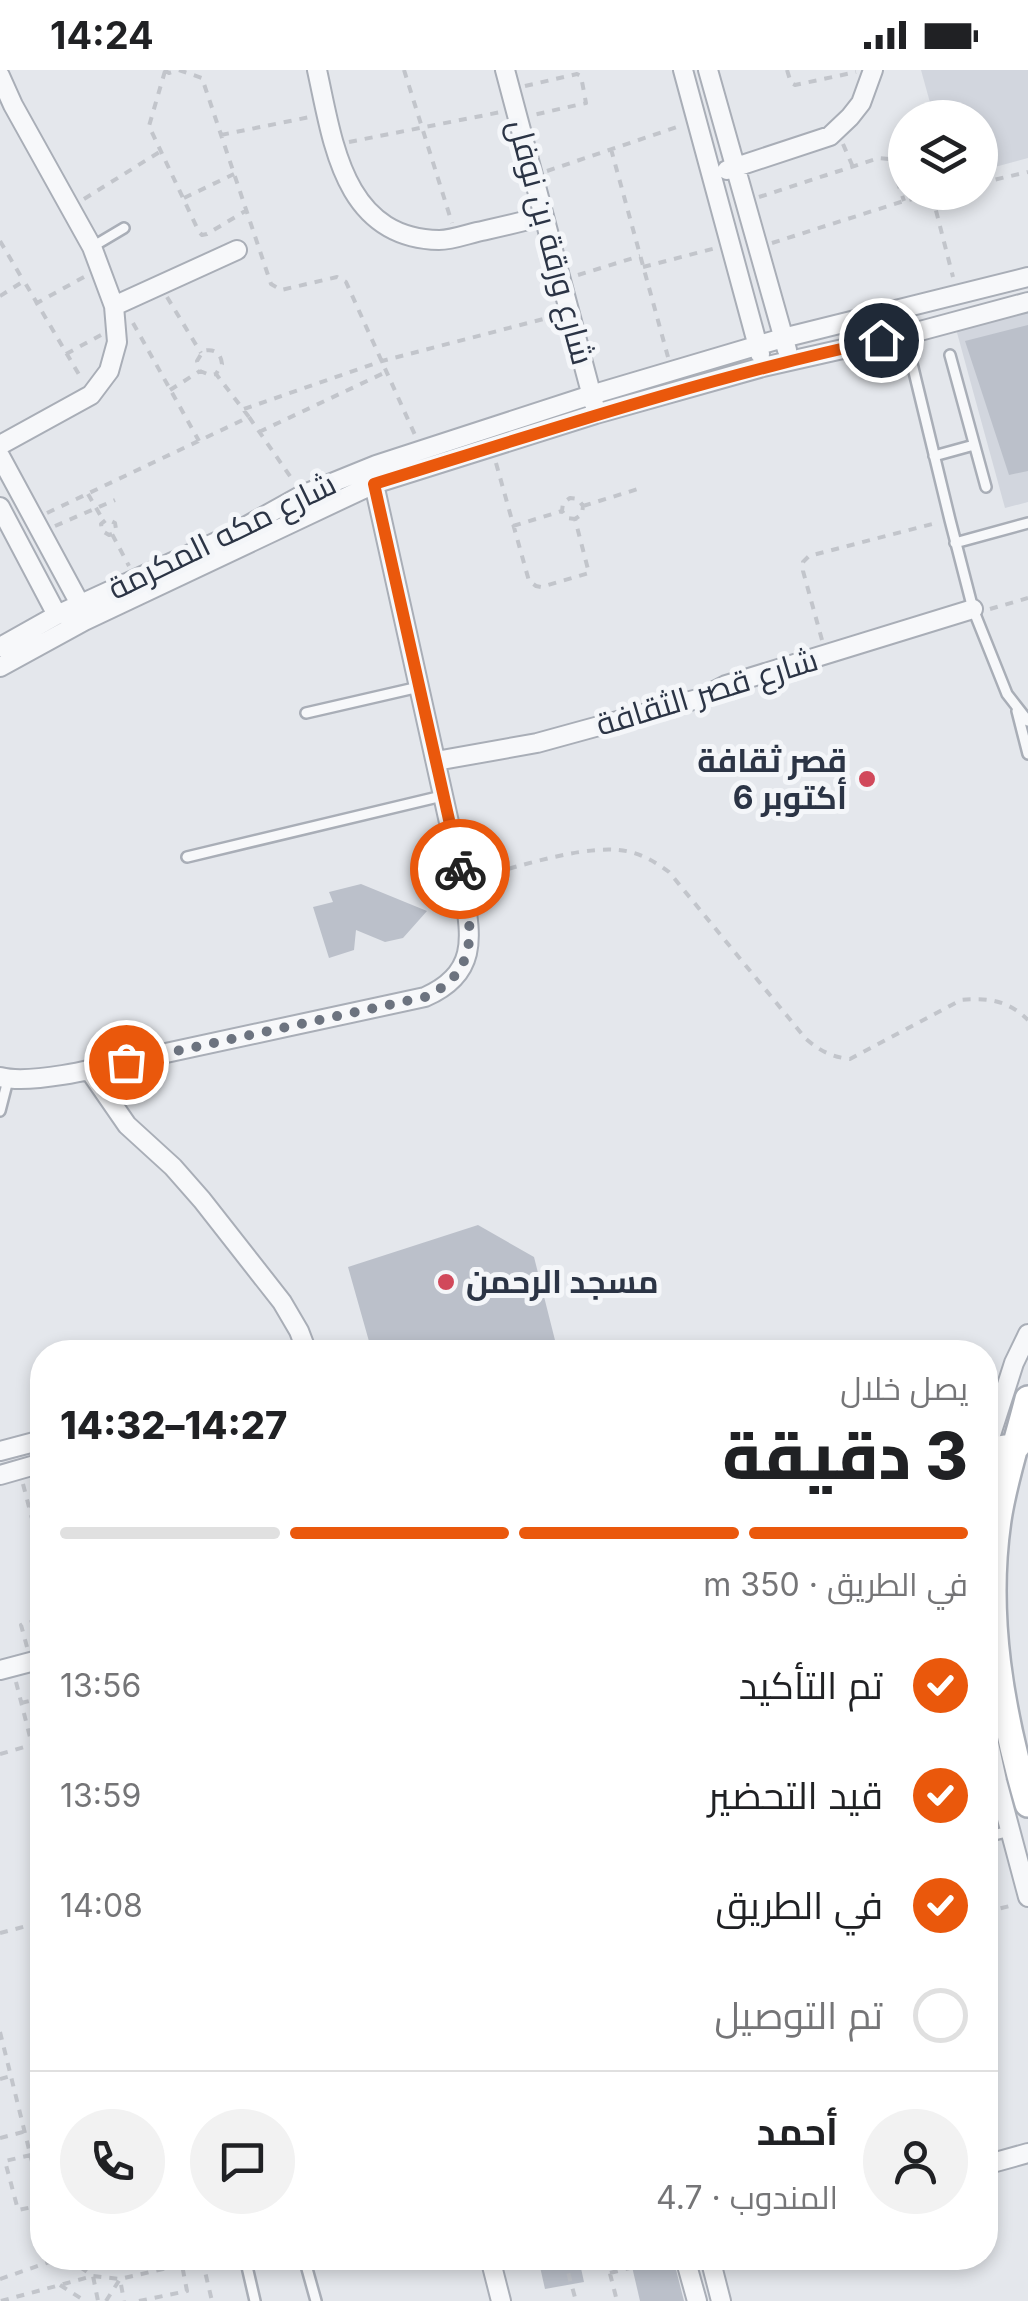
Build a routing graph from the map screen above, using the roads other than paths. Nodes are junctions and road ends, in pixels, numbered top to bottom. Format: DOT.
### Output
graph roads {
  1 [pos="317,70"];
  2 [pos="505,70"];
  3 [pos="683,70"];
  4 [pos="708,70"];
  5 [pos="870,70"];
  6 [pos="0,76"];
  7 [pos="736,167"];
  8 [pos="712,175"];
  9 [pos="544,216"];
  10 [pos="124,228"];
  11 [pos="92,246"];
  12 [pos="237,250"];
  13 [pos="1028,277"];
  14 [pos="1028,302"];
  15 [pos="117,304"];
  16 [pos="899,310"];
  17 [pos="905,335"];
  18 [pos="783,338"];
  19 [pos="758,346"];
  20 [pos="950,355"];
  21 [pos="790,360"];
  22 [pos="763,367"];
  23 [pos="592,395"];
  24 [pos="596,414"];
  25 [pos="974,444"];
  26 [pos="0,445"];
  27 [pos="0,456"];
  28 [pos="934,456"];
  29 [pos="374,484"];
  30 [pos="986,487"];
  31 [pos="0,507"];
  32 [pos="1028,523"];
  33 [pos="955,543"];
  34 [pos="80,604"];
  35 [pos="974,611"];
  36 [pos="57,614"];
  37 [pos="0,647"];
  38 [pos="0,667"];
  39 [pos="419,686"];
  40 [pos="1016,708"];
  41 [pos="306,713"];
  42 [pos="1028,721"];
  43 [pos="1028,754"];
  44 [pos="436,761"];
  45 [pos="444,796"];
  46 [pos="187,857"];
  47 [pos="89,1070"];
  48 [pos="4,1078"];
  49 [pos="0,1111"];
  50 [pos="1028,1334"];
  51 [pos="303,1340"];
  52 [pos="1028,1399"];
  53 [pos="998,1412"];
  54 [pos="30,1443"];
  55 [pos="1016,1446"];
  56 [pos="998,1449"];
  57 [pos="0,1452"];
  58 [pos="30,1467"];
  59 [pos="0,1475"];
  60 [pos="998,1517"];
  61 [pos="998,1654"];
  62 [pos="998,1790"];
  63 [pos="1018,1814"];
  64 [pos="1028,1900"];
  65 [pos="1028,2153"];
  66 [pos="998,2161"];
  67 [pos="247,2270"];
  68 [pos="307,2270"];
  69 [pos="493,2270"];
  70 [pos="688,2270"];
  71 [pos="713,2270"];
  72 [pos="255,2301"];
  73 [pos="316,2301"];
  74 [pos="501,2301"];
  75 [pos="697,2301"];
  76 [pos="721,2301"];
  1 -- 9 [label="street"];
  2 -- 9 [label="street, شارع ورقة بن نوفل"];
  3 -- 8 [label="street"];
  4 -- 7 [label="street"];
  5 -- 7 [label="street"];
  6 -- 11 [label="street"];
  7 -- 8 [label="street"];
  7 -- 18 [label="street"];
  8 -- 19 [label="street"];
  9 -- 23 [label="street, شارع ورقة بن نوفل"];
  10 -- 11 [label="lane"];
  11 -- 15 [label="street"];
  12 -- 15 [label="street"];
  13 -- 16 [label="street, شارع مكه المكرمة"];
  14 -- 17 [label="street, شارع مكه المكرمة"];
  15 -- 26 [label="street"];
  16 -- 17 [label="lane"];
  16 -- 18 [label="street, شارع مكه المكرمة"];
  17 -- 21 [label="street, شارع مكه المكرمة"];
  17 -- 28 [label="lane"];
  18 -- 19 [label="street, شارع مكه المكرمة"];
  18 -- 21 [label="street"];
  19 -- 22 [label="street"];
  19 -- 23 [label="street, شارع مكه المكرمة"];
  20 -- 25 [label="lane"];
  21 -- 22 [label="street, شارع مكه المكرمة"];
  22 -- 24 [label="street, شارع مكه المكرمة"];
  23 -- 24 [label="street, شارع ورقة بن نوفل"];
  23 -- 34 [label="street, شارع مكه المكرمة"];
  24 -- 29 [label="street, شارع مكه المكرمة"];
  25 -- 28 [label="lane"];
  25 -- 30 [label="lane"];
  27 -- 34 [label="street"];
  28 -- 33 [label="lane"];
  29 -- 38 [label="street, شارع مكه المكرمة"];
  29 -- 39 [label="street"];
  31 -- 36 [label="street"];
  32 -- 33 [label="lane"];
  33 -- 35 [label="lane"];
  34 -- 36 [label="street, شارع مكه المكرمة"];
  35 -- 40 [label="lane"];
  35 -- 44 [label="street, شارع قصر الثقافة"];
  36 -- 37 [label="street, شارع مكه المكرمة"];
  39 -- 41 [label="lane"];
  39 -- 44 [label="street"];
  40 -- 42 [label="lane"];
  40 -- 43 [label="lane"];
  44 -- 45 [label="street"];
  45 -- 46 [label="lane"];
  45 -- 47 [label="street"];
  47 -- 48 [label="street"];
  47 -- 51 [label="street"];
  48 -- 49 [label="lane"];
  50 -- 53 [label="street"];
  52 -- 55 [label="street"];
  54 -- 57 [label="street"];
  55 -- 56 [label="street"];
  55 -- 60 [label="street"];
  58 -- 59 [label="street"];
  61 -- 63 [label="street"];
  62 -- 63 [label="street"];
  63 -- 64 [label="street"];
  65 -- 66 [label="street"];
  67 -- 72 [label="lane"];
  68 -- 73 [label="lane"];
  69 -- 74 [label="street"];
  70 -- 75 [label="street"];
  71 -- 76 [label="street"];
}
